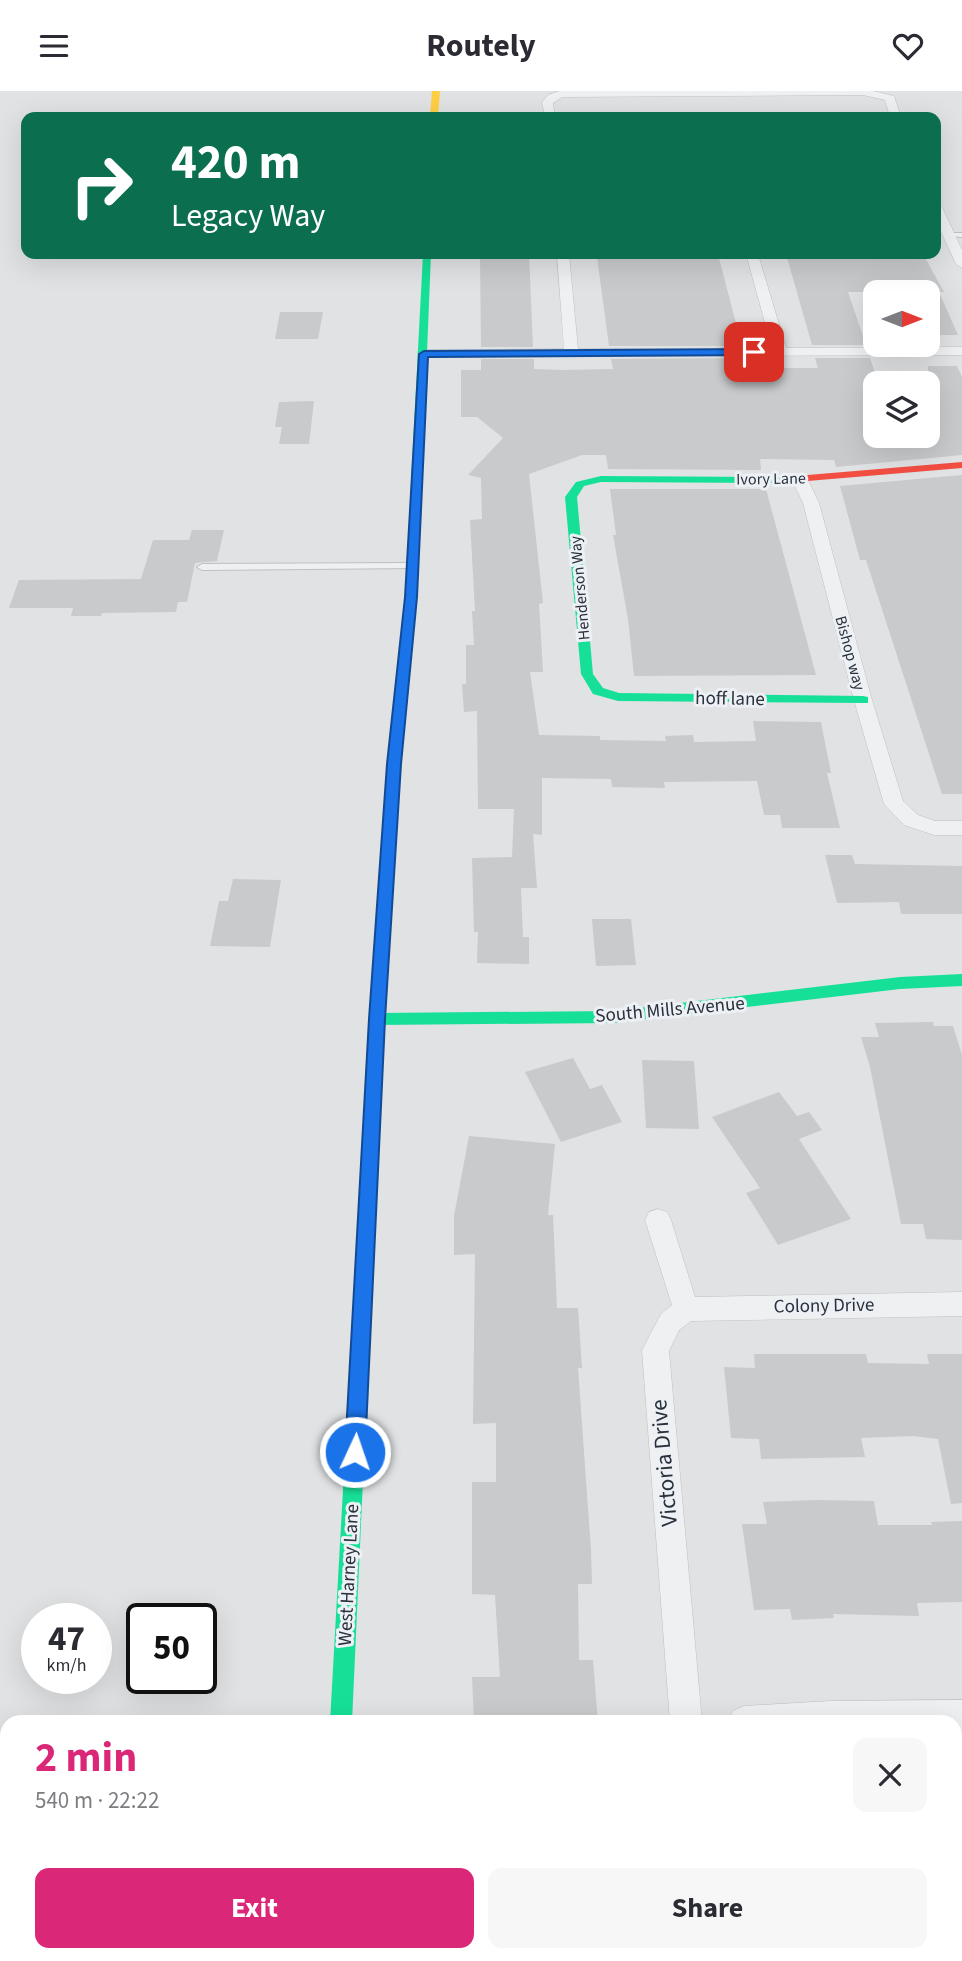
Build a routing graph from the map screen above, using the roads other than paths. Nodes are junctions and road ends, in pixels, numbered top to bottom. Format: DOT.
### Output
graph roads {
  1 [pos="436,91"];
  2 [pos="744,92"];
  3 [pos="434,112"];
  4 [pos="549,112"];
  5 [pos="894,112"];
  6 [pos="941,215"];
  7 [pos="955,235"];
  8 [pos="427,259"];
  9 [pos="563,259"];
  10 [pos="753,259"];
  11 [pos="962,264"];
  12 [pos="962,351"];
  13 [pos="780,352"];
  14 [pos="424,354"];
  15 [pos="571,354"];
  16 [pos="962,465"];
  17 [pos="800,479"];
  18 [pos="580,484"];
  19 [pos="412,566"];
  20 [pos="202,567"];
  21 [pos="598,691"];
  22 [pos="863,700"];
  23 [pos="962,828"];
  24 [pos="962,980"];
  25 [pos="377,1019"];
  26 [pos="658,1220"];
  27 [pos="962,1304"];
  28 [pos="686,1309"];
  29 [pos="341,1715"];
  30 [pos="685,1715"];
  1 -- 3 [label="main road"];
  2 -- 4 [label="street"];
  2 -- 5 [label="street"];
  6 -- 7 [label="street"];
  7 -- 11 [label="street"];
  8 -- 14 [label="main road, West Harney Lane"];
  9 -- 15 [label="street"];
  10 -- 13 [label="street"];
  12 -- 13 [label="street"];
  13 -- 15 [label="street"];
  14 -- 15 [label="street"];
  14 -- 19 [label="main road, West Harney Lane"];
  16 -- 17 [label="main road, Ivory Lane"];
  17 -- 18 [label="main road, Ivory Lane"];
  17 -- 22 [label="street, Bishop way"];
  18 -- 21 [label="main road, Henderson Way"];
  19 -- 20 [label="lane"];
  19 -- 25 [label="main road, West Harney Lane"];
  21 -- 22 [label="main road, hoff lane"];
  22 -- 23 [label="street, Bishop way"];
  24 -- 25 [label="main road, South Mills Avenue"];
  25 -- 29 [label="main road, West Harney Lane"];
  26 -- 28 [label="street"];
  27 -- 28 [label="street, Colony Drive"];
  28 -- 30 [label="street, Victoria Drive"];
}
